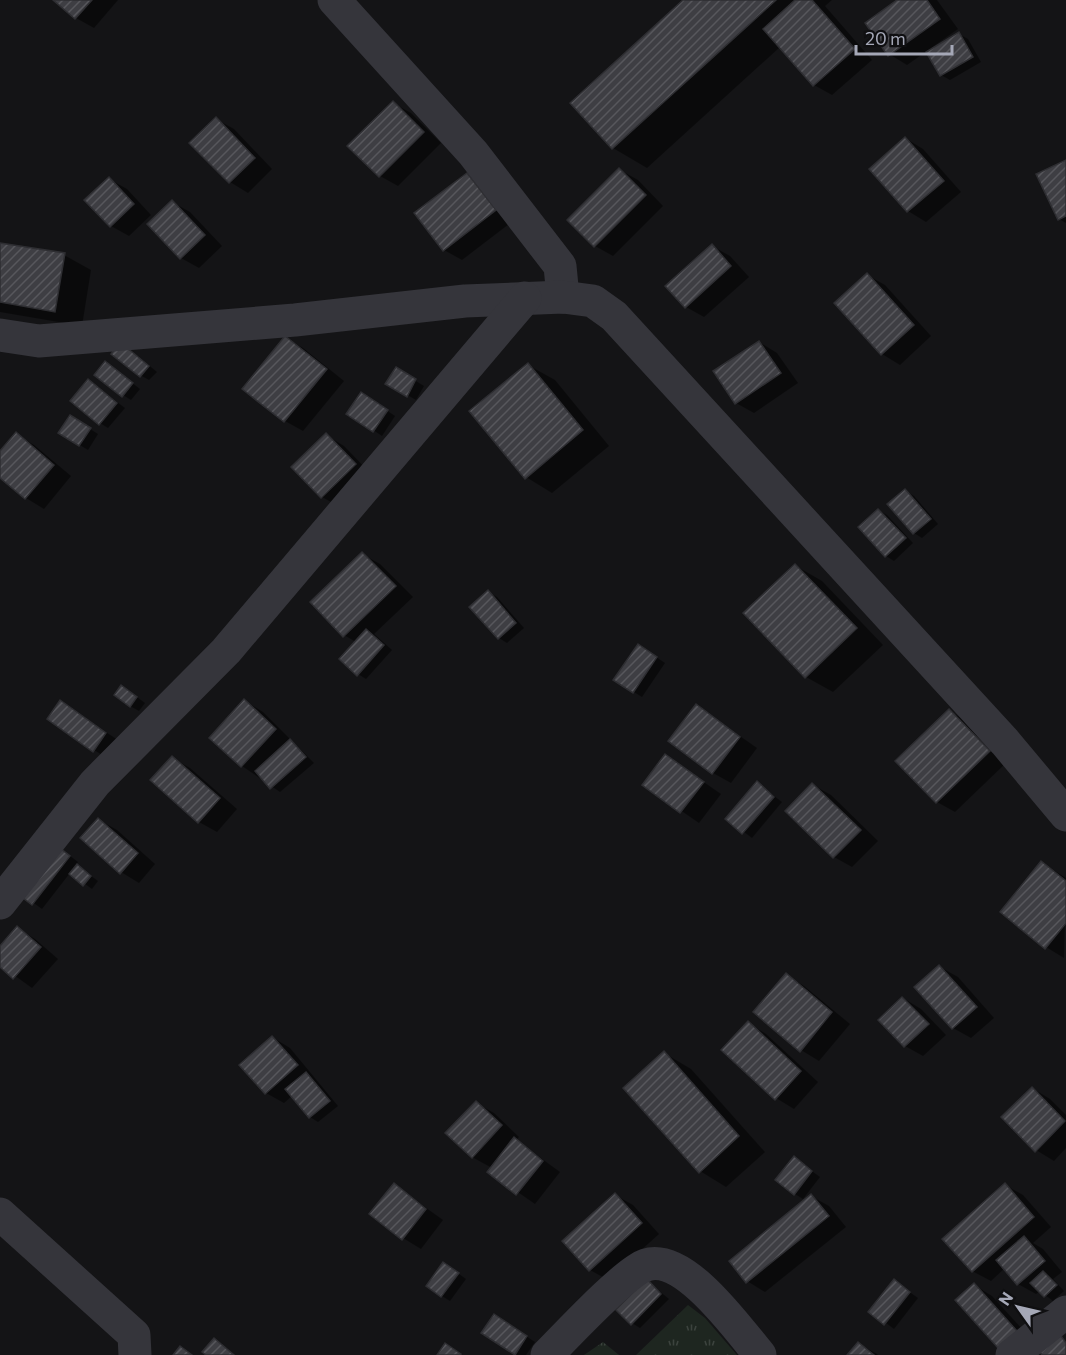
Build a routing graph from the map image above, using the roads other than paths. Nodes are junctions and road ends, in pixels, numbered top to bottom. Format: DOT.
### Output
graph roads {
  1 [pos="334,0"];
  2 [pos="563,297"];
  3 [pos="525,298"];
  4 [pos="0,335"];
  5 [pos="1066,815"];
  6 [pos="0,903"];
  7 [pos="0,1214"];
  8 [pos="1066,1312"];
  9 [pos="135,1355"];
  10 [pos="547,1355"];
  11 [pos="760,1355"];
  12 [pos="1012,1355"];
  1 -- 2 [label="street"];
  2 -- 3 [label="street"];
  2 -- 5 [label="street"];
  3 -- 4 [label="street"];
  3 -- 6 [label="street"];
  7 -- 9 [label="street"];
  8 -- 12 [label="street"];
  10 -- 11 [label="street"];
}
